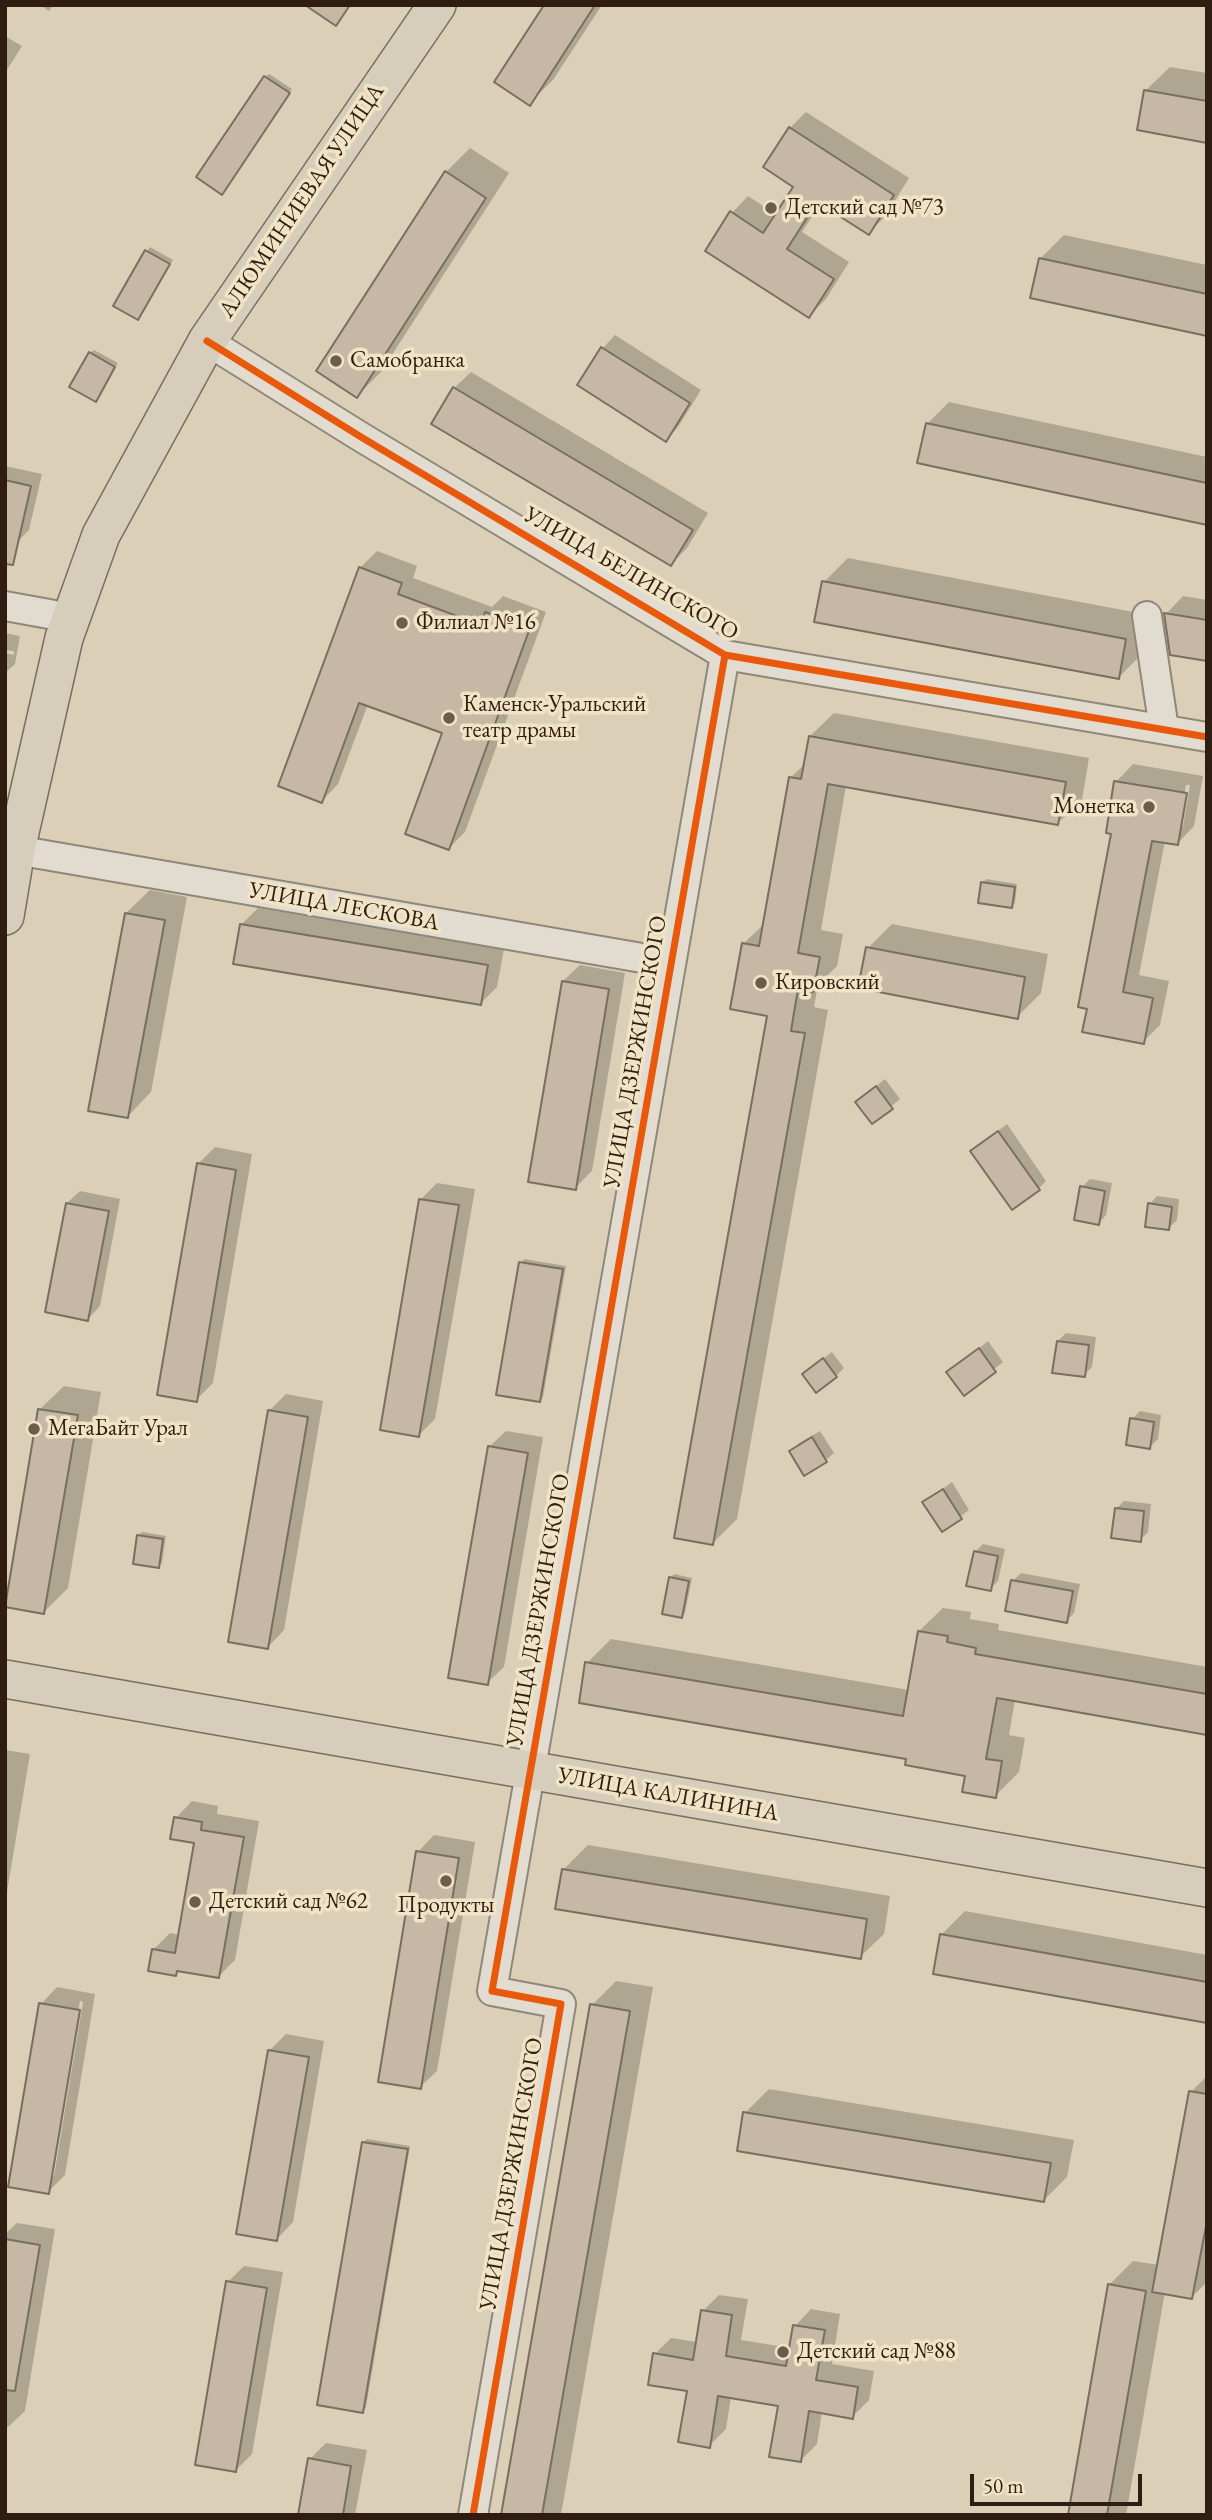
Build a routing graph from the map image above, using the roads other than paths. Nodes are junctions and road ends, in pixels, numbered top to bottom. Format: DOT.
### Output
graph roads {
  1 [pos="437,5"];
  2 [pos="207,341"];
  3 [pos="5,606"];
  4 [pos="1147,616"];
  5 [pos="71,618"];
  6 [pos="725,655"];
  7 [pos="1164,730"];
  8 [pos="1207,737"];
  9 [pos="16,850"];
  10 [pos="5,916"];
  11 [pos="671,963"];
  12 [pos="5,1679"];
  13 [pos="530,1771"];
  14 [pos="1207,1888"];
  15 [pos="473,2515"];
  1 -- 2 [label="main road, АЛЮМИНИЕВАЯ УЛИЦА"];
  2 -- 5 [label="main road, АЛЮМИНИЕВАЯ УЛИЦА"];
  2 -- 6 [label="street, УЛИЦА БЕЛИНСКОГО"];
  3 -- 5 [label="street"];
  4 -- 7 [label="street"];
  5 -- 9 [label="main road, АЛЮМИНИЕВАЯ УЛИЦА"];
  6 -- 7 [label="street, УЛИЦА БЕЛИНСКОГО"];
  6 -- 11 [label="street, УЛИЦА ДЗЕРЖИНСКОГО"];
  7 -- 8 [label="street, УЛИЦА БЕЛИНСКОГО"];
  9 -- 10 [label="main road, АЛЮМИНИЕВАЯ УЛИЦА"];
  9 -- 11 [label="street, УЛИЦА ЛЕСКОВА"];
  11 -- 13 [label="street, УЛИЦА ДЗЕРЖИНСКОГО"];
  12 -- 13 [label="main road, УЛИЦА КАЛИНИНА"];
  13 -- 14 [label="main road, УЛИЦА КАЛИНИНА"];
  13 -- 15 [label="street, УЛИЦА ДЗЕРЖИНСКОГО"];
}
